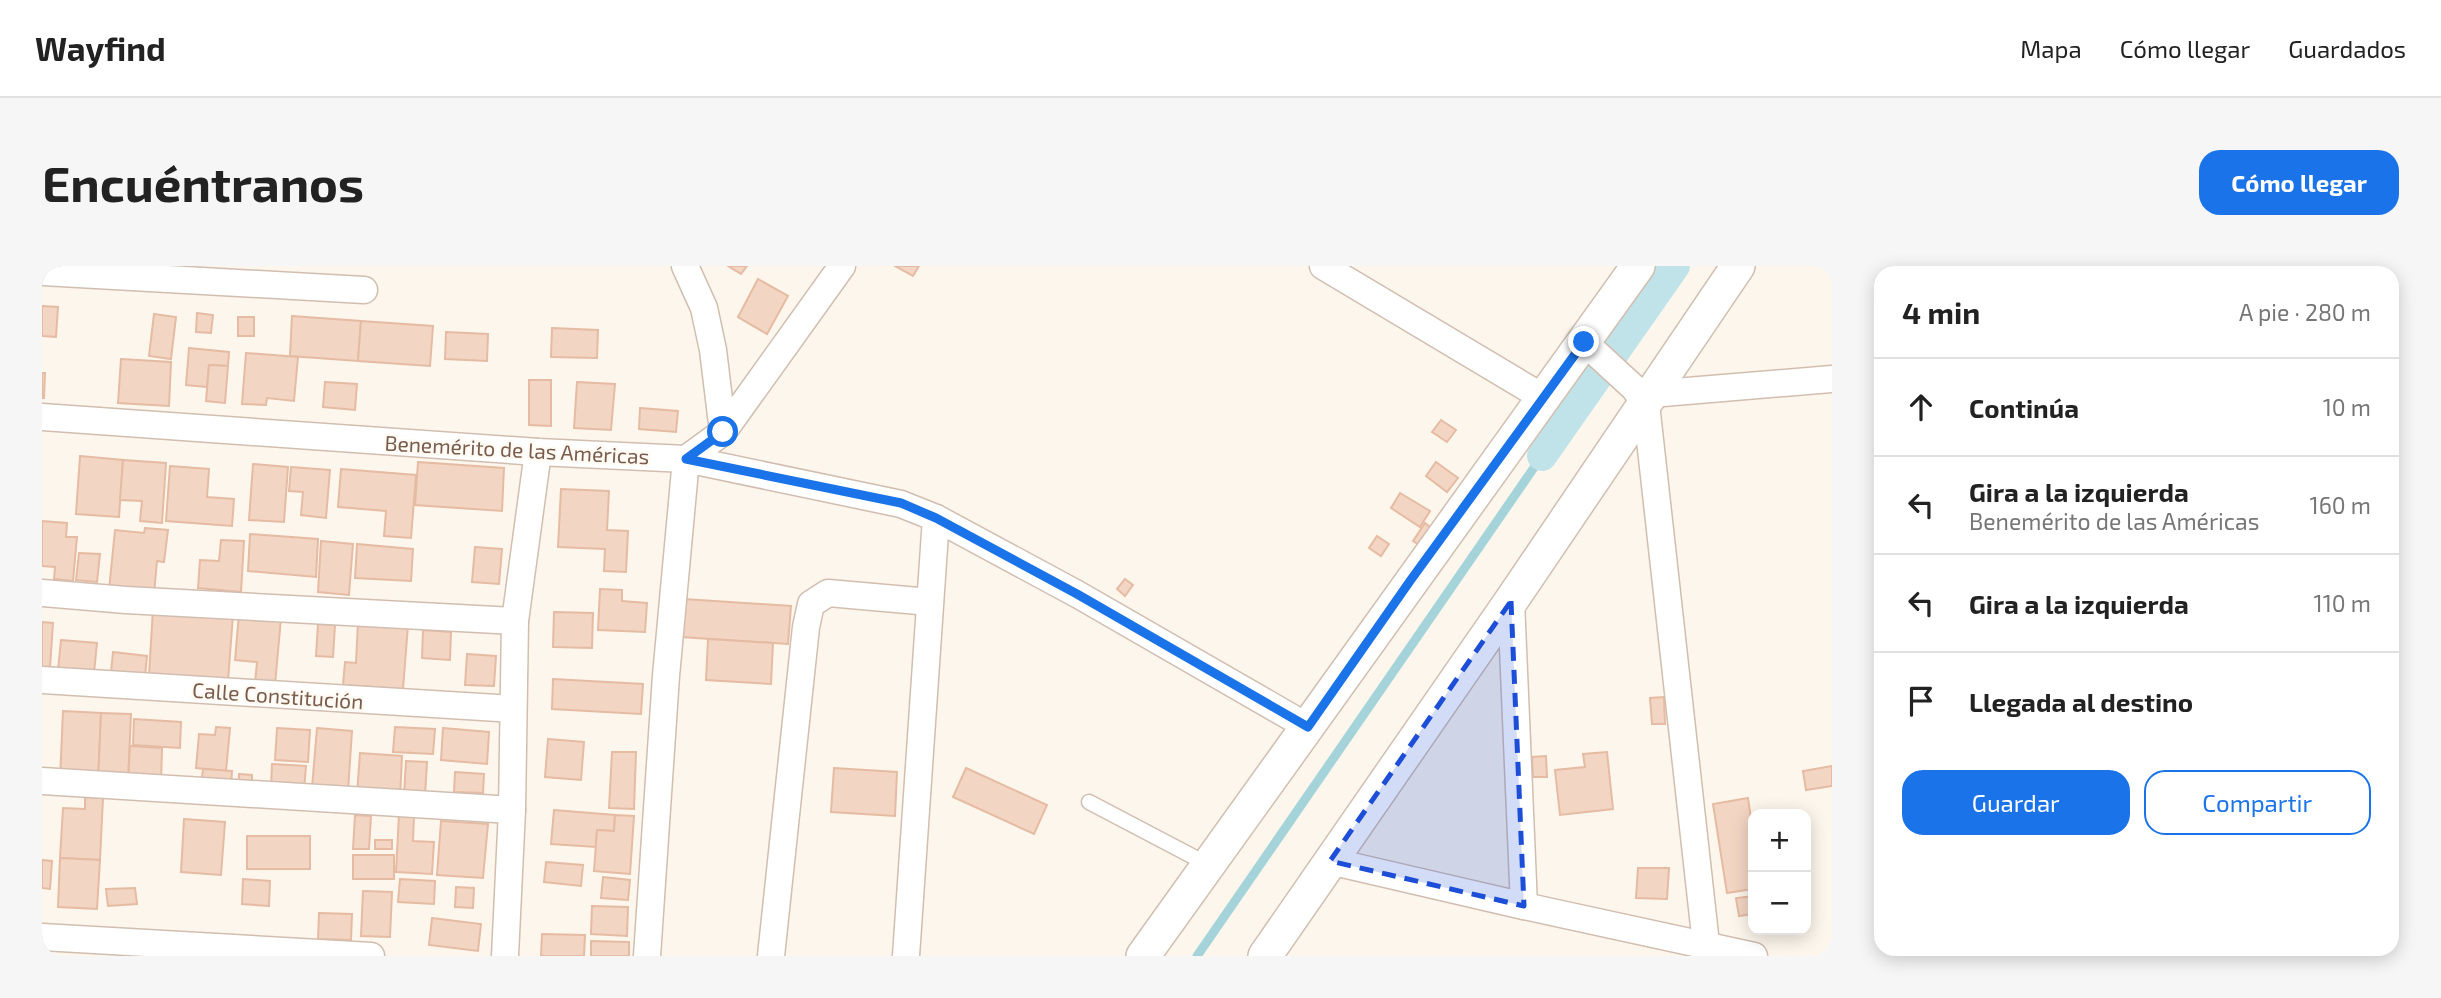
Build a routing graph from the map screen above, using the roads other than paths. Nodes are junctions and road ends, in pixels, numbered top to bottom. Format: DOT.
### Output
graph roads {
  1 [pos="685,266"];
  2 [pos="842,266"];
  3 [pos="1323,266"];
  4 [pos="1638,266"];
  5 [pos="1738,266"];
  6 [pos="42,272"];
  7 [pos="364,290"];
  8 [pos="1593,351"];
  9 [pos="1832,379"];
  10 [pos="1644,395"];
  11 [pos="1544,398"];
  12 [pos="42,417"];
  13 [pos="723,432"];
  14 [pos="538,452"];
  15 [pos="686,459"];
  16 [pos="936,518"];
  17 [pos="42,593"];
  18 [pos="1511,601"];
  19 [pos="930,602"];
  20 [pos="515,621"];
  21 [pos="42,680"];
  22 [pos="513,709"];
  23 [pos="1308,727"];
  24 [pos="42,781"];
  25 [pos="1089,802"];
  26 [pos="512,810"];
  27 [pos="1330,861"];
  28 [pos="1210,865"];
  29 [pos="1524,906"];
  30 [pos="42,937"];
  31 [pos="1706,944"];
  32 [pos="1151,953"];
  33 [pos="370,956"];
  34 [pos="505,956"];
  35 [pos="647,956"];
  36 [pos="771,956"];
  37 [pos="906,956"];
  38 [pos="1265,956"];
  39 [pos="1754,956"];
  1 -- 13 [label="street"];
  2 -- 13 [label="street"];
  3 -- 11 [label="street"];
  4 -- 8 [label="street"];
  5 -- 10 [label="street"];
  6 -- 7 [label="street"];
  8 -- 10 [label="street"];
  8 -- 11 [label="street"];
  9 -- 10 [label="street"];
  10 -- 18 [label="street"];
  10 -- 31 [label="street"];
  11 -- 23 [label="street"];
  12 -- 14 [label="street, Benemérito de las Américas"];
  13 -- 15 [label="street"];
  14 -- 15 [label="street, Benemérito de las Américas"];
  14 -- 20 [label="street"];
  15 -- 16 [label="street, Benemérito de las Américas"];
  15 -- 35 [label="street"];
  16 -- 19 [label="street"];
  16 -- 23 [label="street, Benemérito de las Américas"];
  17 -- 20 [label="street"];
  18 -- 27 [label="street"];
  18 -- 29 [label="street"];
  19 -- 36 [label="street"];
  19 -- 37 [label="street"];
  20 -- 22 [label="street"];
  21 -- 22 [label="street, Calle Constitución"];
  22 -- 26 [label="street"];
  23 -- 28 [label="street"];
  24 -- 26 [label="street"];
  25 -- 28 [label="lane"];
  26 -- 34 [label="street"];
  27 -- 29 [label="street"];
  27 -- 38 [label="street"];
  28 -- 32 [label="street"];
  29 -- 31 [label="street"];
  30 -- 33 [label="street"];
  31 -- 39 [label="street"];
}
